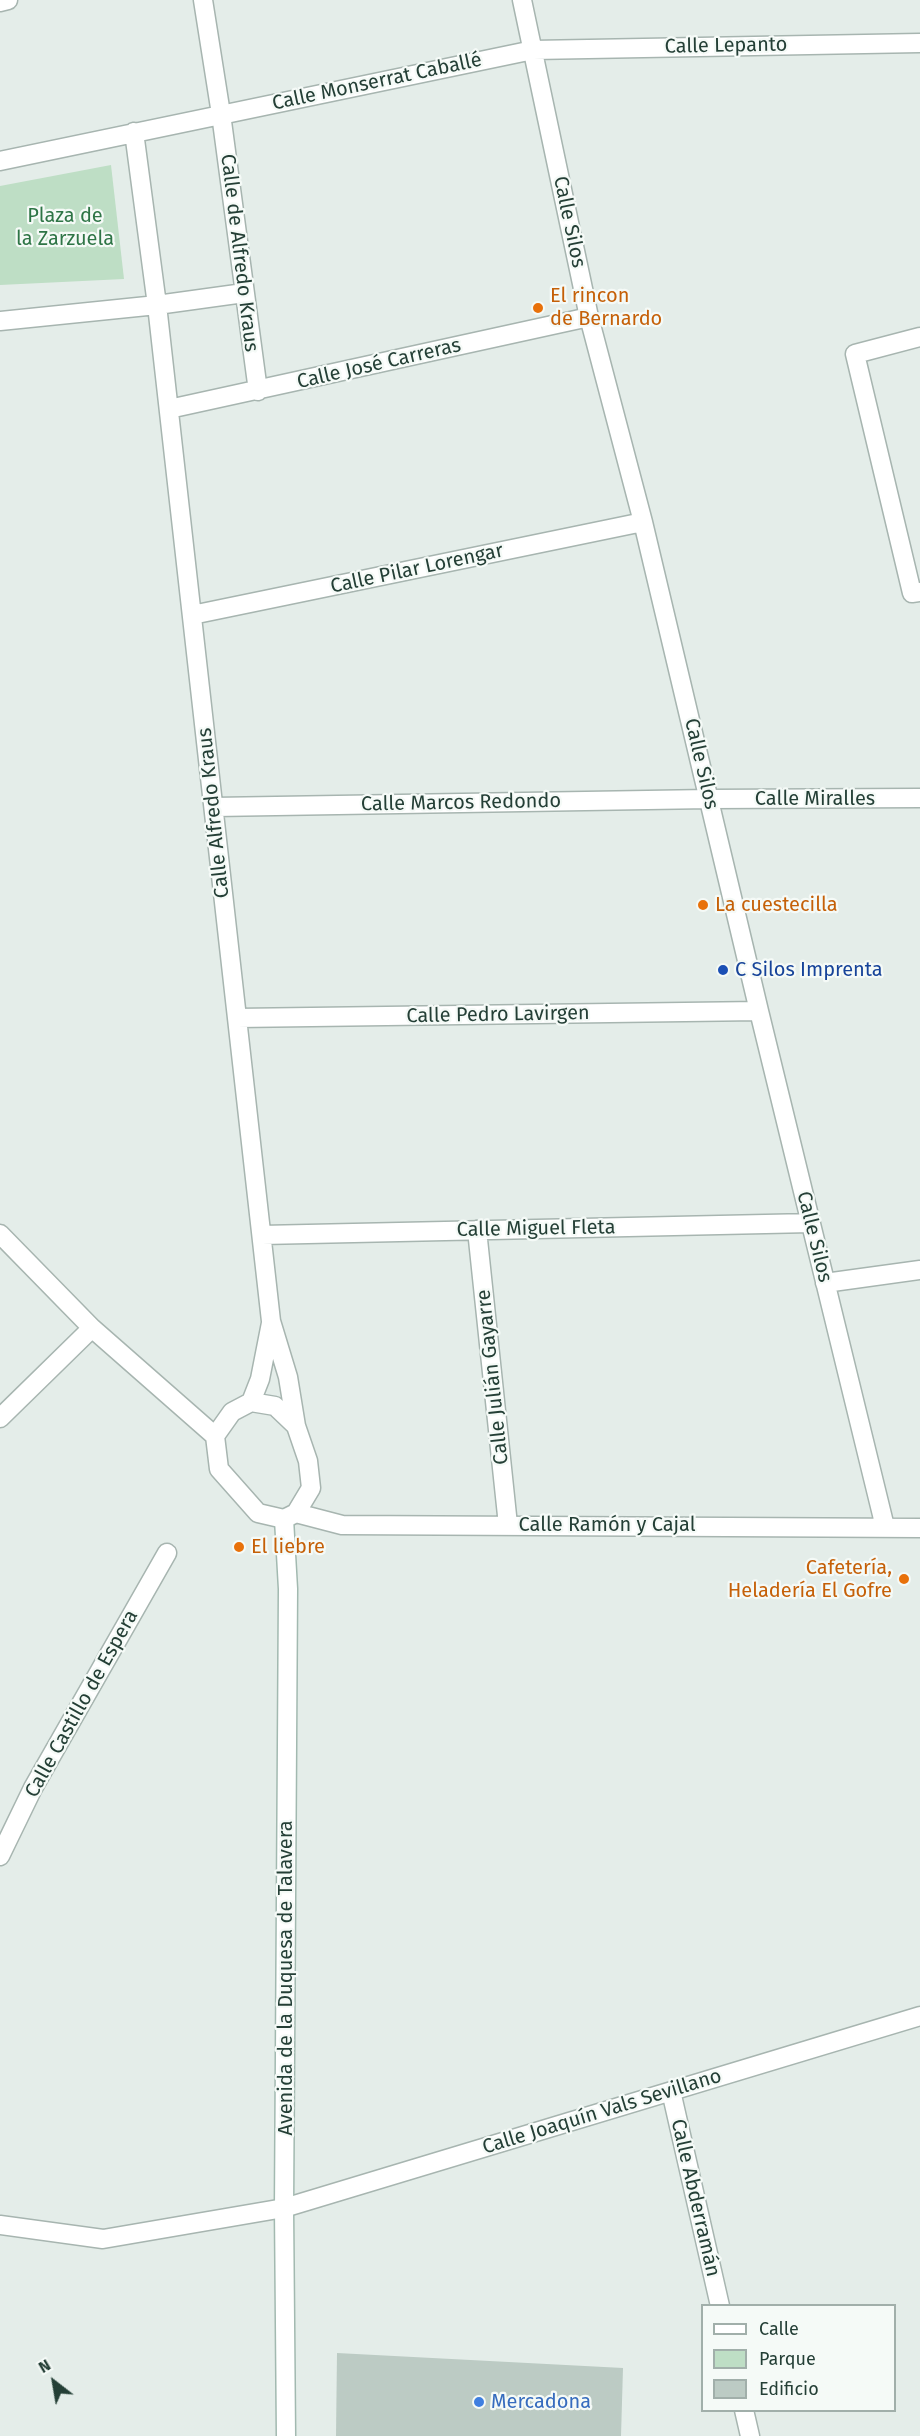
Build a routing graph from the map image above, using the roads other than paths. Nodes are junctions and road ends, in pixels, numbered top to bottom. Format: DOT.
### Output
graph roads {
  1 [pos="8,0"];
  2 [pos="203,0"];
  3 [pos="522,0"];
  4 [pos="0,2"];
  5 [pos="920,43"];
  6 [pos="533,50"];
  7 [pos="221,114"];
  8 [pos="134,132"];
  9 [pos="0,161"];
  10 [pos="244,293"];
  11 [pos="157,305"];
  12 [pos="589,317"];
  13 [pos="0,321"];
  14 [pos="920,337"];
  15 [pos="258,391"];
  16 [pos="169,409"];
  17 [pos="643,522"];
  18 [pos="920,592"];
  19 [pos="192,615"];
  20 [pos="920,798"];
  21 [pos="709,799"];
  22 [pos="214,807"];
  23 [pos="759,1011"];
  24 [pos="237,1018"];
  25 [pos="811,1223"];
  26 [pos="477,1230"];
  27 [pos="0,1234"];
  28 [pos="262,1235"];
  29 [pos="920,1269"];
  30 [pos="825,1283"];
  31 [pos="272,1322"];
  32 [pos="92,1328"];
  33 [pos="251,1402"];
  34 [pos="0,1418"];
  35 [pos="297,1426"];
  36 [pos="215,1436"];
  37 [pos="290,1516"];
  38 [pos="508,1525"];
  39 [pos="885,1527"];
  40 [pos="920,1528"];
  41 [pos="167,1553"];
  42 [pos="0,1856"];
  43 [pos="920,2016"];
  44 [pos="671,2091"];
  45 [pos="284,2208"];
  46 [pos="0,2225"];
  47 [pos="720,2304"];
  48 [pos="744,2412"];
  49 [pos="286,2436"];
  50 [pos="750,2436"];
  1 -- 4 [label="street"];
  2 -- 7 [label="street, Calle de Alfredo Kraus"];
  3 -- 6 [label="street, Calle Silos"];
  5 -- 6 [label="street, Calle Lepanto"];
  6 -- 7 [label="street, Calle Monserrat Caballé"];
  6 -- 12 [label="street, Calle Silos"];
  7 -- 8 [label="street"];
  7 -- 10 [label="street, Calle de Alfredo Kraus"];
  8 -- 9 [label="street"];
  8 -- 11 [label="street"];
  10 -- 11 [label="street"];
  10 -- 15 [label="street, Calle de Alfredo Kraus"];
  11 -- 13 [label="street"];
  11 -- 16 [label="street, Calle Alfredo Kraus"];
  12 -- 15 [label="street, Calle José Carreras"];
  12 -- 17 [label="street, Calle Silos"];
  14 -- 18 [label="street"];
  15 -- 16 [label="street, Calle José Carreras"];
  16 -- 19 [label="street, Calle Alfredo Kraus"];
  17 -- 19 [label="street, Calle Pilar Lorengar"];
  17 -- 21 [label="street, Calle Silos"];
  19 -- 22 [label="street, Calle Alfredo Kraus"];
  20 -- 21 [label="street, Calle Miralles"];
  21 -- 22 [label="street, Calle Marcos Redondo"];
  21 -- 23 [label="street, Calle Silos"];
  22 -- 24 [label="street, Calle Alfredo Kraus"];
  23 -- 24 [label="street, Calle Pedro Lavirgen"];
  23 -- 25 [label="street, Calle Silos"];
  24 -- 28 [label="street, Calle Alfredo Kraus"];
  25 -- 26 [label="street, Calle Miguel Fleta"];
  25 -- 30 [label="street, Calle Silos"];
  26 -- 28 [label="street, Calle Miguel Fleta"];
  26 -- 38 [label="street, Calle Julián Gayarre"];
  27 -- 32 [label="street"];
  28 -- 31 [label="street, Calle Alfredo Kraus"];
  29 -- 30 [label="street"];
  30 -- 39 [label="street, Calle Silos"];
  31 -- 33 [label="street"];
  31 -- 35 [label="street"];
  32 -- 34 [label="street"];
  32 -- 36 [label="street"];
  33 -- 35 [label="street"];
  33 -- 36 [label="street"];
  35 -- 37 [label="street"];
  36 -- 37 [label="street"];
  37 -- 38 [label="street, Calle Ramón y Cajal"];
  37 -- 45 [label="street, Avenida de la Duquesa de Talavera"];
  38 -- 39 [label="street, Calle Ramón y Cajal"];
  39 -- 40 [label="street, Calle Ramón y Cajal"];
  41 -- 42 [label="street, Calle Castillo de Espera"];
  43 -- 44 [label="street, Calle Joaquín Vals Sevillano"];
  44 -- 45 [label="street, Calle Joaquín Vals Sevillano"];
  44 -- 47 [label="street, Calle Abderramán"];
  45 -- 46 [label="street, Calle Joaquín Vals Sevillano"];
  45 -- 49 [label="street, Avenida de la Duquesa de Talavera"];
  48 -- 50 [label="street"];
}
